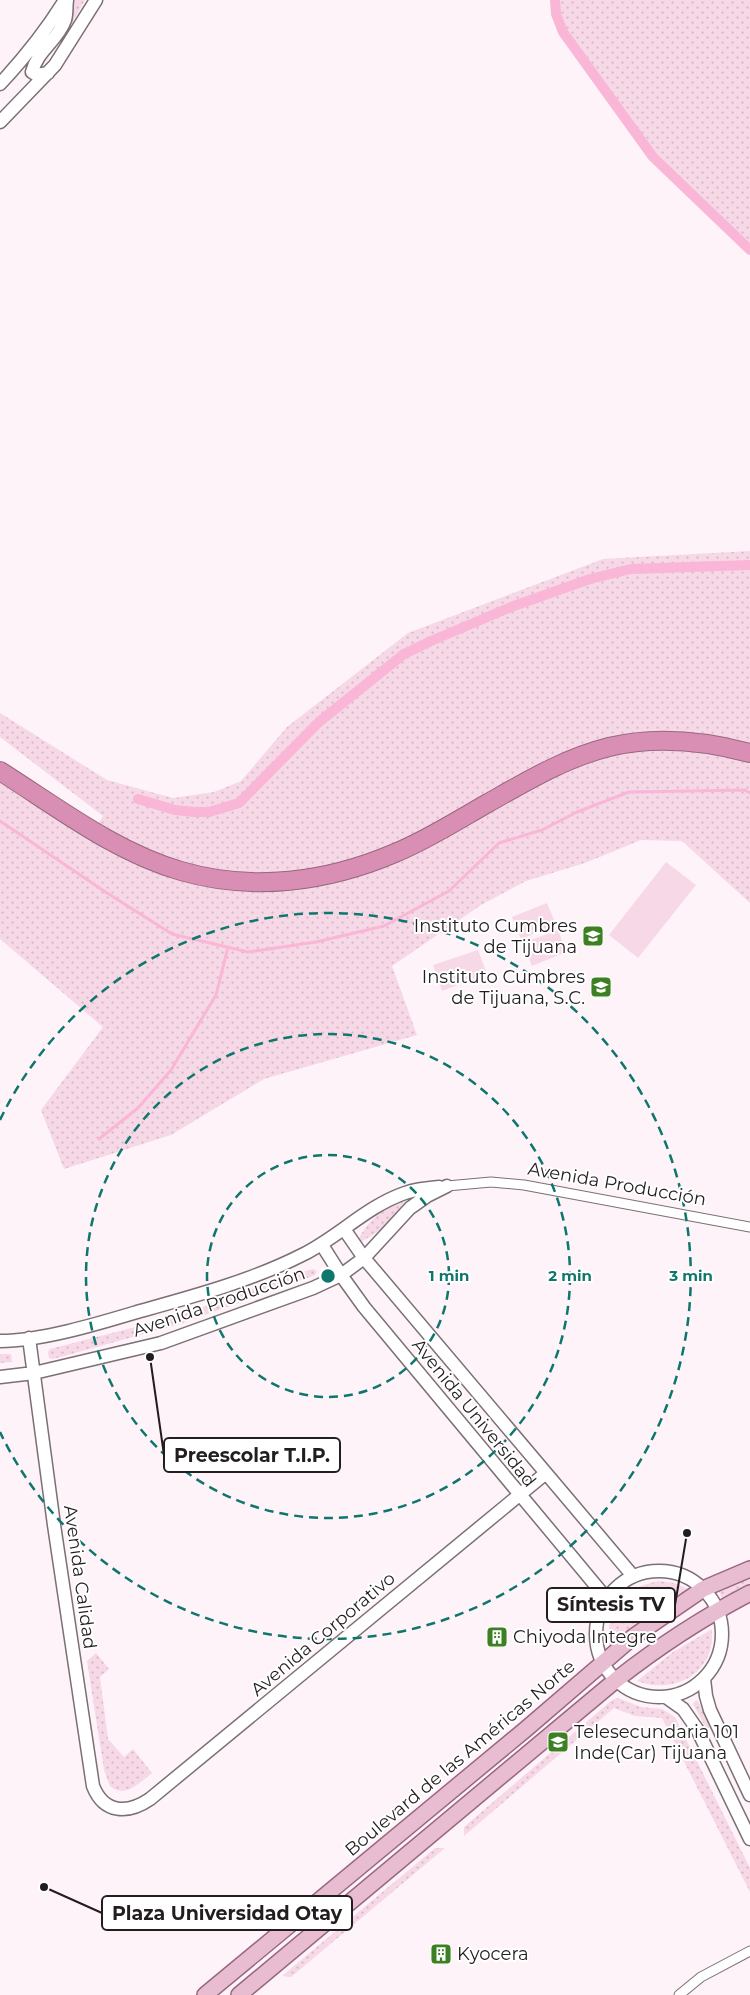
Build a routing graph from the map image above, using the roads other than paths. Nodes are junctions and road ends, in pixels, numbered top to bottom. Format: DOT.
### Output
graph roads {
  1 [pos="66,0"];
  2 [pos="96,0"];
  3 [pos="48,73"];
  4 [pos="0,84"];
  5 [pos="0,122"];
  6 [pos="750,753"];
  7 [pos="0,771"];
  8 [pos="447,1186"];
  9 [pos="750,1227"];
  10 [pos="344,1229"];
  11 [pos="322,1245"];
  12 [pos="364,1258"];
  13 [pos="341,1275"];
  14 [pos="29,1338"];
  15 [pos="0,1341"];
  16 [pos="34,1373"];
  17 [pos="0,1377"];
  18 [pos="546,1473"];
  19 [pos="519,1496"];
  20 [pos="750,1569"];
  21 [pos="633,1576"];
  22 [pos="703,1589"];
  23 [pos="750,1593"];
  24 [pos="606,1599"];
  25 [pos="717,1610"];
  26 [pos="602,1663"];
  27 [pos="704,1679"];
  28 [pos="616,1680"];
  29 [pos="666,1697"];
  30 [pos="469,1776"];
  31 [pos="483,1793"];
  32 [pos="750,1795"];
  33 [pos="116,1809"];
  34 [pos="750,1839"];
  35 [pos="750,1951"];
  36 [pos="205,1995"];
  37 [pos="239,1995"];
  38 [pos="680,1995"];
  1 -- 3 [label="street"];
  1 -- 4 [label="street"];
  2 -- 3 [label="street"];
  3 -- 5 [label="street"];
  6 -- 7 [label="highway"];
  8 -- 9 [label="street, Avenida Producción"];
  8 -- 10 [label="street, Avenida Producción"];
  8 -- 12 [label="street, Avenida Producción"];
  10 -- 11 [label="street, Avenida Producción"];
  10 -- 12 [label="street, Avenida Universidad"];
  11 -- 13 [label="street, Avenida Universidad"];
  11 -- 14 [label="street, Avenida Producción"];
  12 -- 13 [label="street, Avenida Producción"];
  12 -- 18 [label="street, Avenida Universidad"];
  13 -- 16 [label="street, Avenida Producción"];
  13 -- 19 [label="street, Avenida Universidad"];
  14 -- 15 [label="street, Avenida Producción"];
  14 -- 16 [label="street, Avenida Calidad"];
  16 -- 17 [label="street, Avenida Producción"];
  16 -- 33 [label="street, Avenida Calidad"];
  18 -- 19 [label="street, Avenida Corporativo"];
  18 -- 21 [label="street, Avenida Universidad"];
  19 -- 24 [label="street, Avenida Universidad"];
  19 -- 33 [label="street, Avenida Corporativo"];
  20 -- 22 [label="main road, Boulevard de las Américas Norte"];
  21 -- 22 [label="street"];
  21 -- 24 [label="street"];
  22 -- 25 [label="street"];
  22 -- 26 [label="main road, Boulevard de las Américas Norte"];
  23 -- 25 [label="main road"];
  24 -- 26 [label="street"];
  25 -- 27 [label="street"];
  25 -- 28 [label="main road"];
  26 -- 28 [label="street"];
  26 -- 30 [label="main road, Boulevard de las Américas Norte"];
  27 -- 29 [label="street"];
  27 -- 32 [label="street"];
  28 -- 29 [label="street"];
  28 -- 31 [label="main road"];
  29 -- 34 [label="street"];
  30 -- 31 [label="main road"];
  30 -- 36 [label="main road, Boulevard de las Américas Norte"];
  31 -- 37 [label="main road"];
  35 -- 38 [label="street"];
}
